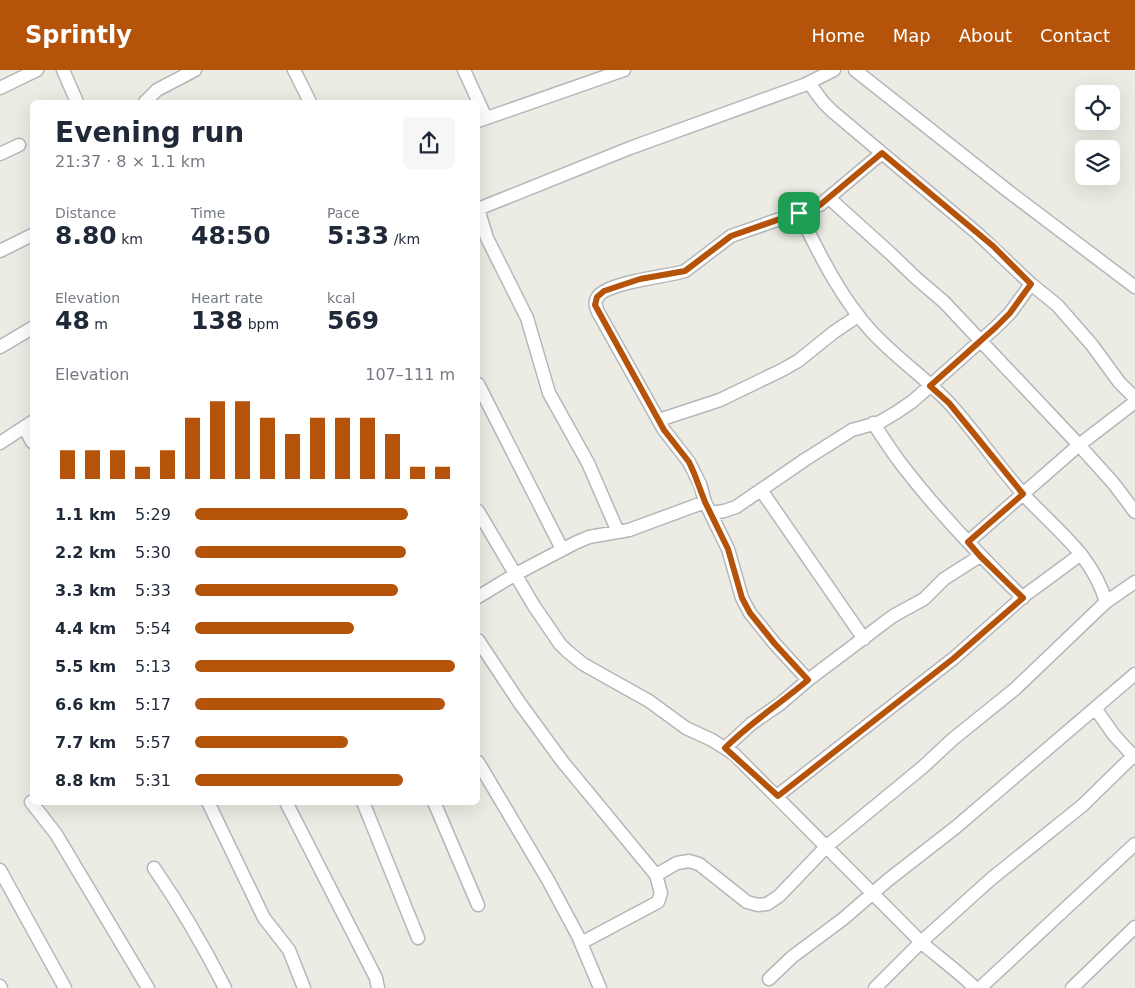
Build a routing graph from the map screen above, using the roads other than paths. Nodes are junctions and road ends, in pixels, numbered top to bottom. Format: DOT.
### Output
graph roads {
  1 [pos="37,70"];
  2 [pos="63,70"];
  3 [pos="195,70"];
  4 [pos="294,70"];
  5 [pos="464,70"];
  6 [pos="624,70"];
  7 [pos="834,70"];
  8 [pos="855,70"];
  9 [pos="809,83"];
  10 [pos="0,88"];
  11 [pos="76,100"];
  12 [pos="147,100"];
  13 [pos="309,100"];
  14 [pos="475,100"];
  15 [pos="482,119"];
  16 [pos="19,145"];
  17 [pos="882,153"];
  18 [pos="0,154"];
  19 [pos="829,198"];
  20 [pos="480,208"];
  21 [pos="799,213"];
  22 [pos="480,215"];
  23 [pos="30,236"];
  24 [pos="0,251"];
  25 [pos="1031,284"];
  26 [pos="1135,287"];
  27 [pos="858,316"];
  28 [pos="30,329"];
  29 [pos="982,340"];
  30 [pos="2,342"];
  31 [pos="930,386"];
  32 [pos="480,388"];
  33 [pos="1135,400"];
  34 [pos="659,420"];
  35 [pos="873,423"];
  36 [pos="28,424"];
  37 [pos="0,443"];
  38 [pos="1080,445"];
  39 [pos="761,490"];
  40 [pos="1023,494"];
  41 [pos="708,508"];
  42 [pos="1135,512"];
  43 [pos="480,515"];
  44 [pos="618,532"];
  45 [pos="968,542"];
  46 [pos="562,549"];
  47 [pos="1081,554"];
  48 [pos="980,556"];
  49 [pos="514,575"];
  50 [pos="1135,582"];
  51 [pos="480,596"];
  52 [pos="1023,598"];
  53 [pos="1106,602"];
  54 [pos="864,638"];
  55 [pos="480,643"];
  56 [pos="1135,674"];
  57 [pos="808,680"];
  58 [pos="1095,708"];
  59 [pos="725,748"];
  60 [pos="1134,756"];
  61 [pos="480,765"];
  62 [pos="778,796"];
  63 [pos="33,805"];
  64 [pos="209,805"];
  65 [pos="288,805"];
  66 [pos="364,805"];
  67 [pos="435,805"];
  68 [pos="1135,844"];
  69 [pos="827,846"];
  70 [pos="154,868"];
  71 [pos="0,870"];
  72 [pos="656,875"];
  73 [pos="874,893"];
  74 [pos="478,905"];
  75 [pos="1135,927"];
  76 [pos="418,938"];
  77 [pos="921,942"];
  78 [pos="581,943"];
  79 [pos="769,979"];
  80 [pos="64,988"];
  81 [pos="148,988"];
  82 [pos="224,988"];
  83 [pos="304,988"];
  84 [pos="378,988"];
  85 [pos="600,988"];
  86 [pos="875,988"];
  87 [pos="976,988"];
  88 [pos="980,988"];
  89 [pos="1072,988"];
  1 -- 10 [label="street"];
  2 -- 11 [label="street"];
  3 -- 12 [label="street"];
  4 -- 13 [label="street"];
  5 -- 14 [label="street"];
  6 -- 15 [label="street"];
  7 -- 9 [label="street"];
  8 -- 26 [label="street"];
  9 -- 17 [label="street"];
  9 -- 20 [label="street"];
  16 -- 18 [label="street"];
  17 -- 19 [label="street"];
  17 -- 25 [label="street"];
  19 -- 21 [label="street"];
  19 -- 29 [label="street"];
  21 -- 27 [label="street"];
  21 -- 34 [label="street"];
  22 -- 44 [label="street"];
  23 -- 24 [label="street"];
  25 -- 29 [label="street"];
  25 -- 33 [label="street"];
  27 -- 31 [label="street"];
  27 -- 34 [label="street"];
  28 -- 30 [label="street"];
  29 -- 31 [label="street"];
  29 -- 38 [label="street"];
  31 -- 35 [label="street"];
  31 -- 40 [label="street"];
  32 -- 46 [label="street"];
  33 -- 38 [label="street"];
  34 -- 41 [label="street"];
  35 -- 39 [label="street"];
  35 -- 45 [label="street"];
  36 -- 37 [label="street"];
  38 -- 40 [label="street"];
  38 -- 42 [label="street"];
  39 -- 41 [label="street"];
  39 -- 54 [label="street"];
  40 -- 45 [label="street"];
  40 -- 47 [label="street"];
  41 -- 44 [label="street"];
  41 -- 57 [label="street"];
  43 -- 49 [label="street"];
  44 -- 46 [label="street"];
  45 -- 48 [label="street"];
  46 -- 49 [label="street"];
  47 -- 52 [label="street"];
  47 -- 53 [label="street"];
  48 -- 52 [label="street"];
  48 -- 54 [label="street"];
  49 -- 51 [label="street"];
  49 -- 59 [label="street"];
  50 -- 53 [label="street"];
  52 -- 62 [label="street"];
  53 -- 69 [label="street"];
  54 -- 57 [label="street"];
  55 -- 72 [label="street"];
  56 -- 58 [label="street"];
  57 -- 59 [label="street"];
  58 -- 60 [label="street"];
  58 -- 73 [label="street"];
  59 -- 62 [label="street"];
  60 -- 77 [label="street"];
  61 -- 78 [label="street"];
  62 -- 69 [label="street"];
  63 -- 81 [label="street"];
  64 -- 83 [label="street"];
  65 -- 84 [label="street"];
  66 -- 76 [label="street"];
  67 -- 74 [label="street"];
  68 -- 88 [label="street"];
  69 -- 72 [label="street"];
  69 -- 73 [label="street"];
  70 -- 82 [label="street"];
  71 -- 80 [label="street"];
  72 -- 78 [label="street"];
  73 -- 77 [label="street"];
  73 -- 79 [label="street"];
  75 -- 89 [label="street"];
  77 -- 86 [label="street"];
  77 -- 87 [label="street"];
  78 -- 85 [label="street"];
}
